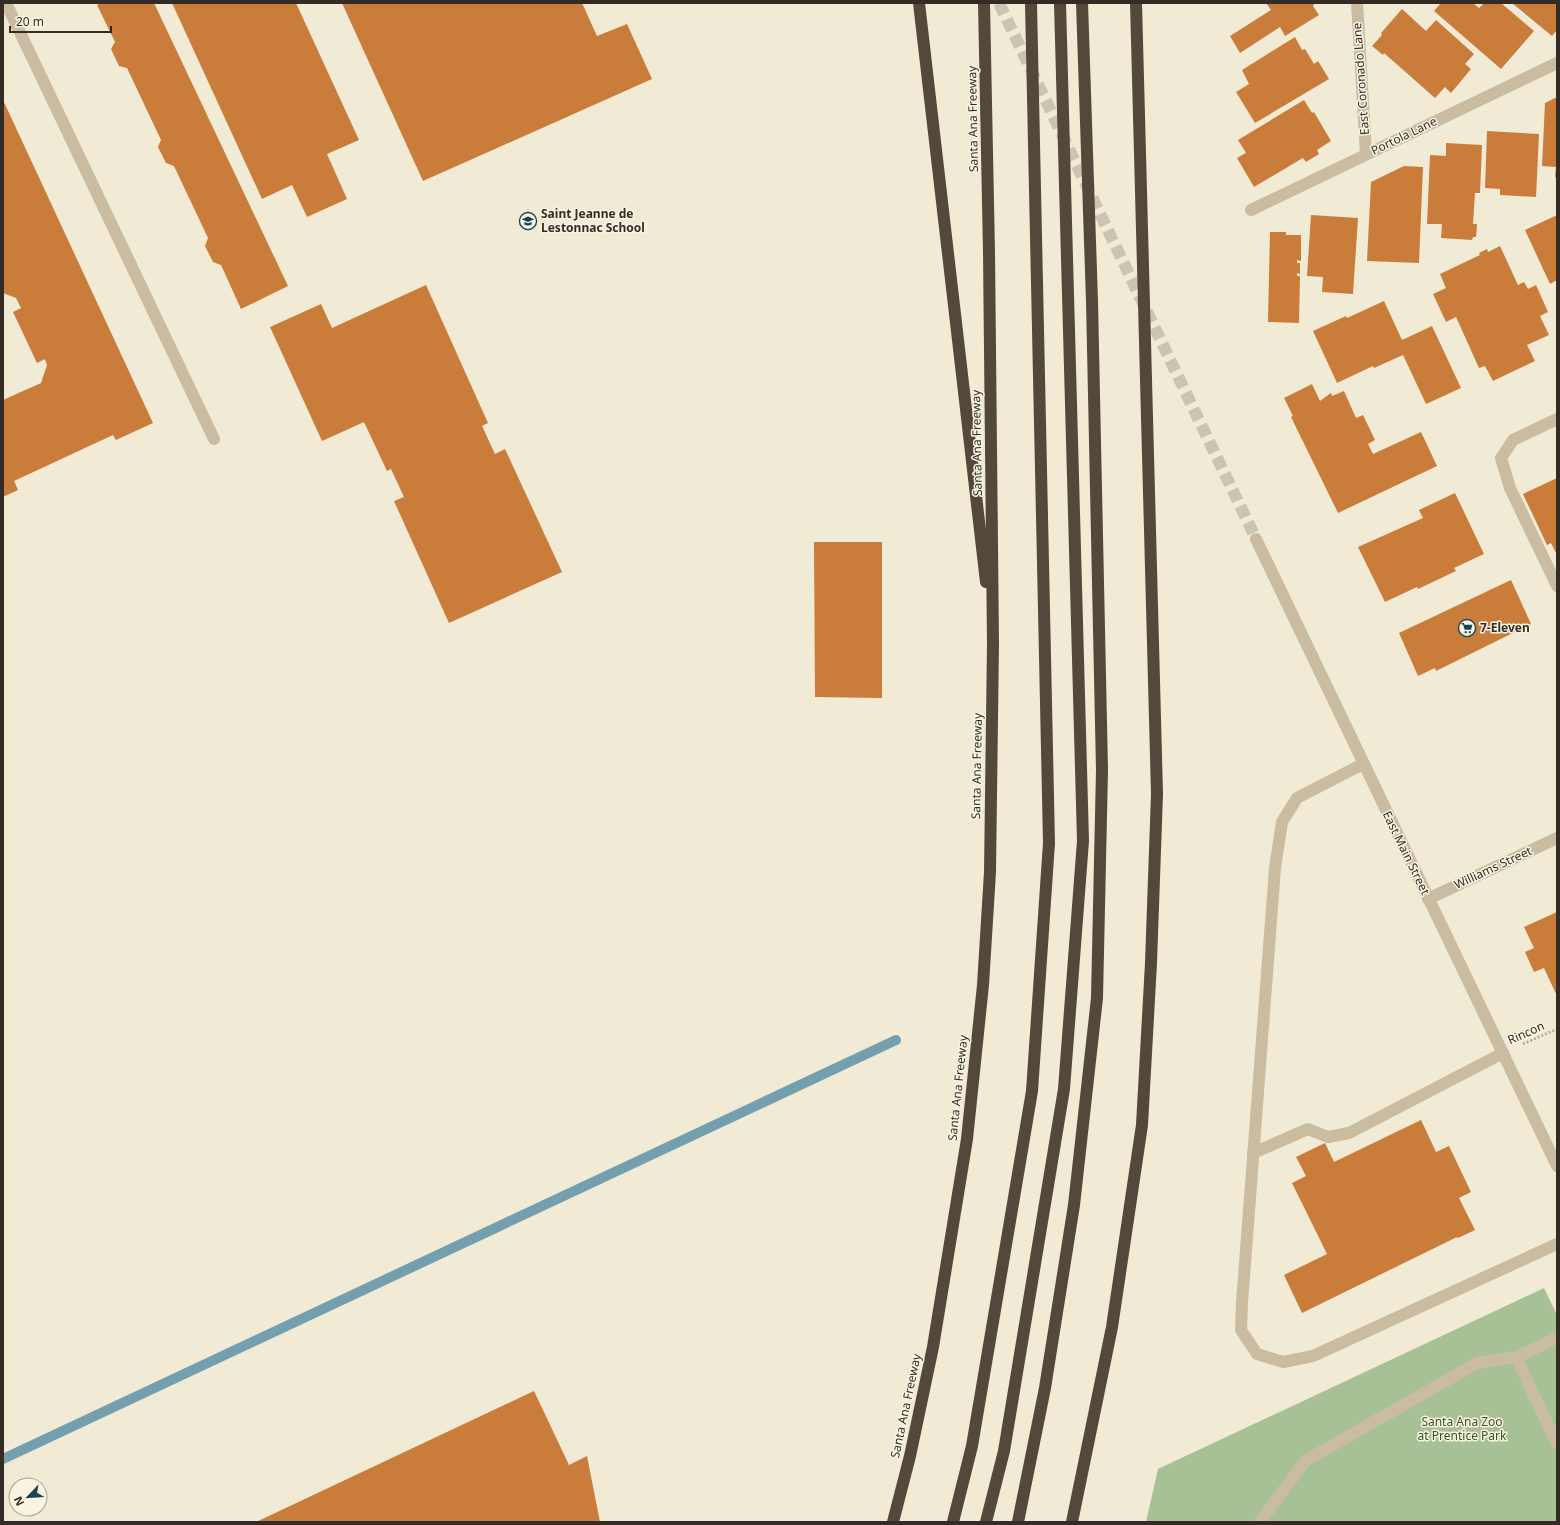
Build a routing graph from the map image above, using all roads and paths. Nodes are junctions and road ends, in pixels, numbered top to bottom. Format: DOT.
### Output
graph roads {
  1 [pos="6,3"];
  2 [pos="919,3"];
  3 [pos="984,3"];
  4 [pos="1031,3"];
  5 [pos="1060,3"];
  6 [pos="1082,3"];
  7 [pos="1136,3"];
  8 [pos="1356,3"];
  9 [pos="1557,63"];
  10 [pos="1366,154"];
  11 [pos="1251,210"];
  12 [pos="1557,419"];
  13 [pos="214,439"];
  14 [pos="1256,539"];
  15 [pos="1557,586"];
  16 [pos="993,643"];
  17 [pos="1363,764"];
  18 [pos="1557,838"];
  19 [pos="1428,899"];
  20 [pos="1557,1029"];
  21 [pos="1503,1053"];
  22 [pos="1253,1153"];
  23 [pos="1557,1166"];
  24 [pos="1557,1244"];
  25 [pos="1557,1338"];
  26 [pos="1516,1357"];
  27 [pos="1557,1444"];
  28 [pos="893,1522"];
  29 [pos="954,1522"];
  30 [pos="986,1522"];
  31 [pos="1018,1522"];
  32 [pos="1072,1522"];
  33 [pos="1260,1522"];
  1 -- 13 [label="street"];
  2 -- 16 [label="highway"];
  3 -- 16 [label="highway, Santa Ana Freeway"];
  4 -- 29 [label="highway, bridge"];
  5 -- 30 [label="highway, bridge"];
  6 -- 31 [label="highway"];
  7 -- 32 [label="highway"];
  8 -- 10 [label="street, East Coronado Lane"];
  9 -- 10 [label="street, Portola Lane"];
  10 -- 11 [label="street, Portola Lane"];
  12 -- 15 [label="street"];
  14 -- 17 [label="street, East Main Street"];
  16 -- 28 [label="highway, Santa Ana Freeway"];
  17 -- 19 [label="street, East Main Street"];
  17 -- 22 [label="street"];
  18 -- 19 [label="street, Williams Street"];
  19 -- 21 [label="street, East Main Street"];
  20 -- 21 [label="path, Rincon"];
  21 -- 22 [label="street"];
  21 -- 23 [label="street, East Main Street"];
  22 -- 24 [label="street"];
  25 -- 26 [label="street"];
  26 -- 27 [label="street"];
  26 -- 33 [label="street"];
}
